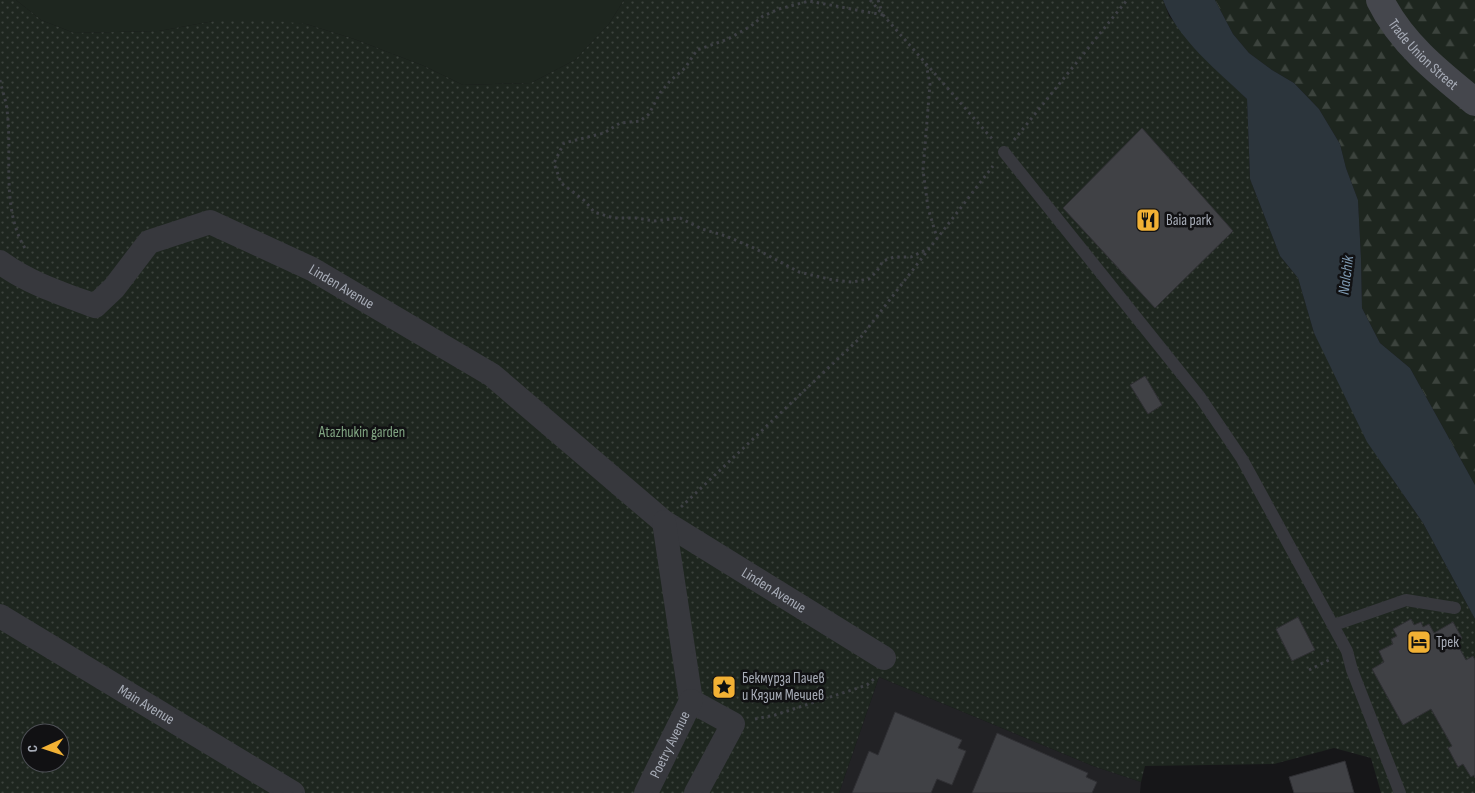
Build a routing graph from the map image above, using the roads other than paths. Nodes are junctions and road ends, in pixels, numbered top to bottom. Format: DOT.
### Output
graph roads {
  1 [pos="1380,0"];
  2 [pos="1475,102"];
  3 [pos="1004,152"];
  4 [pos="0,262"];
  5 [pos="664,522"];
  6 [pos="1455,608"];
  7 [pos="0,616"];
  8 [pos="1334,626"];
  9 [pos="884,658"];
  10 [pos="691,701"];
  11 [pos="293,793"];
  12 [pos="646,793"];
  13 [pos="696,793"];
  14 [pos="1400,793"];
  1 -- 2 [label="street, Trade Union Street"];
  3 -- 8 [label="lane"];
  4 -- 5 [label="street, Linden Avenue"];
  5 -- 9 [label="street, Linden Avenue"];
  5 -- 10 [label="street"];
  6 -- 8 [label="lane"];
  7 -- 11 [label="street, Main Avenue"];
  8 -- 14 [label="lane"];
  10 -- 12 [label="street, Poetry Avenue"];
  10 -- 13 [label="street, Poetry Avenue"];
}
